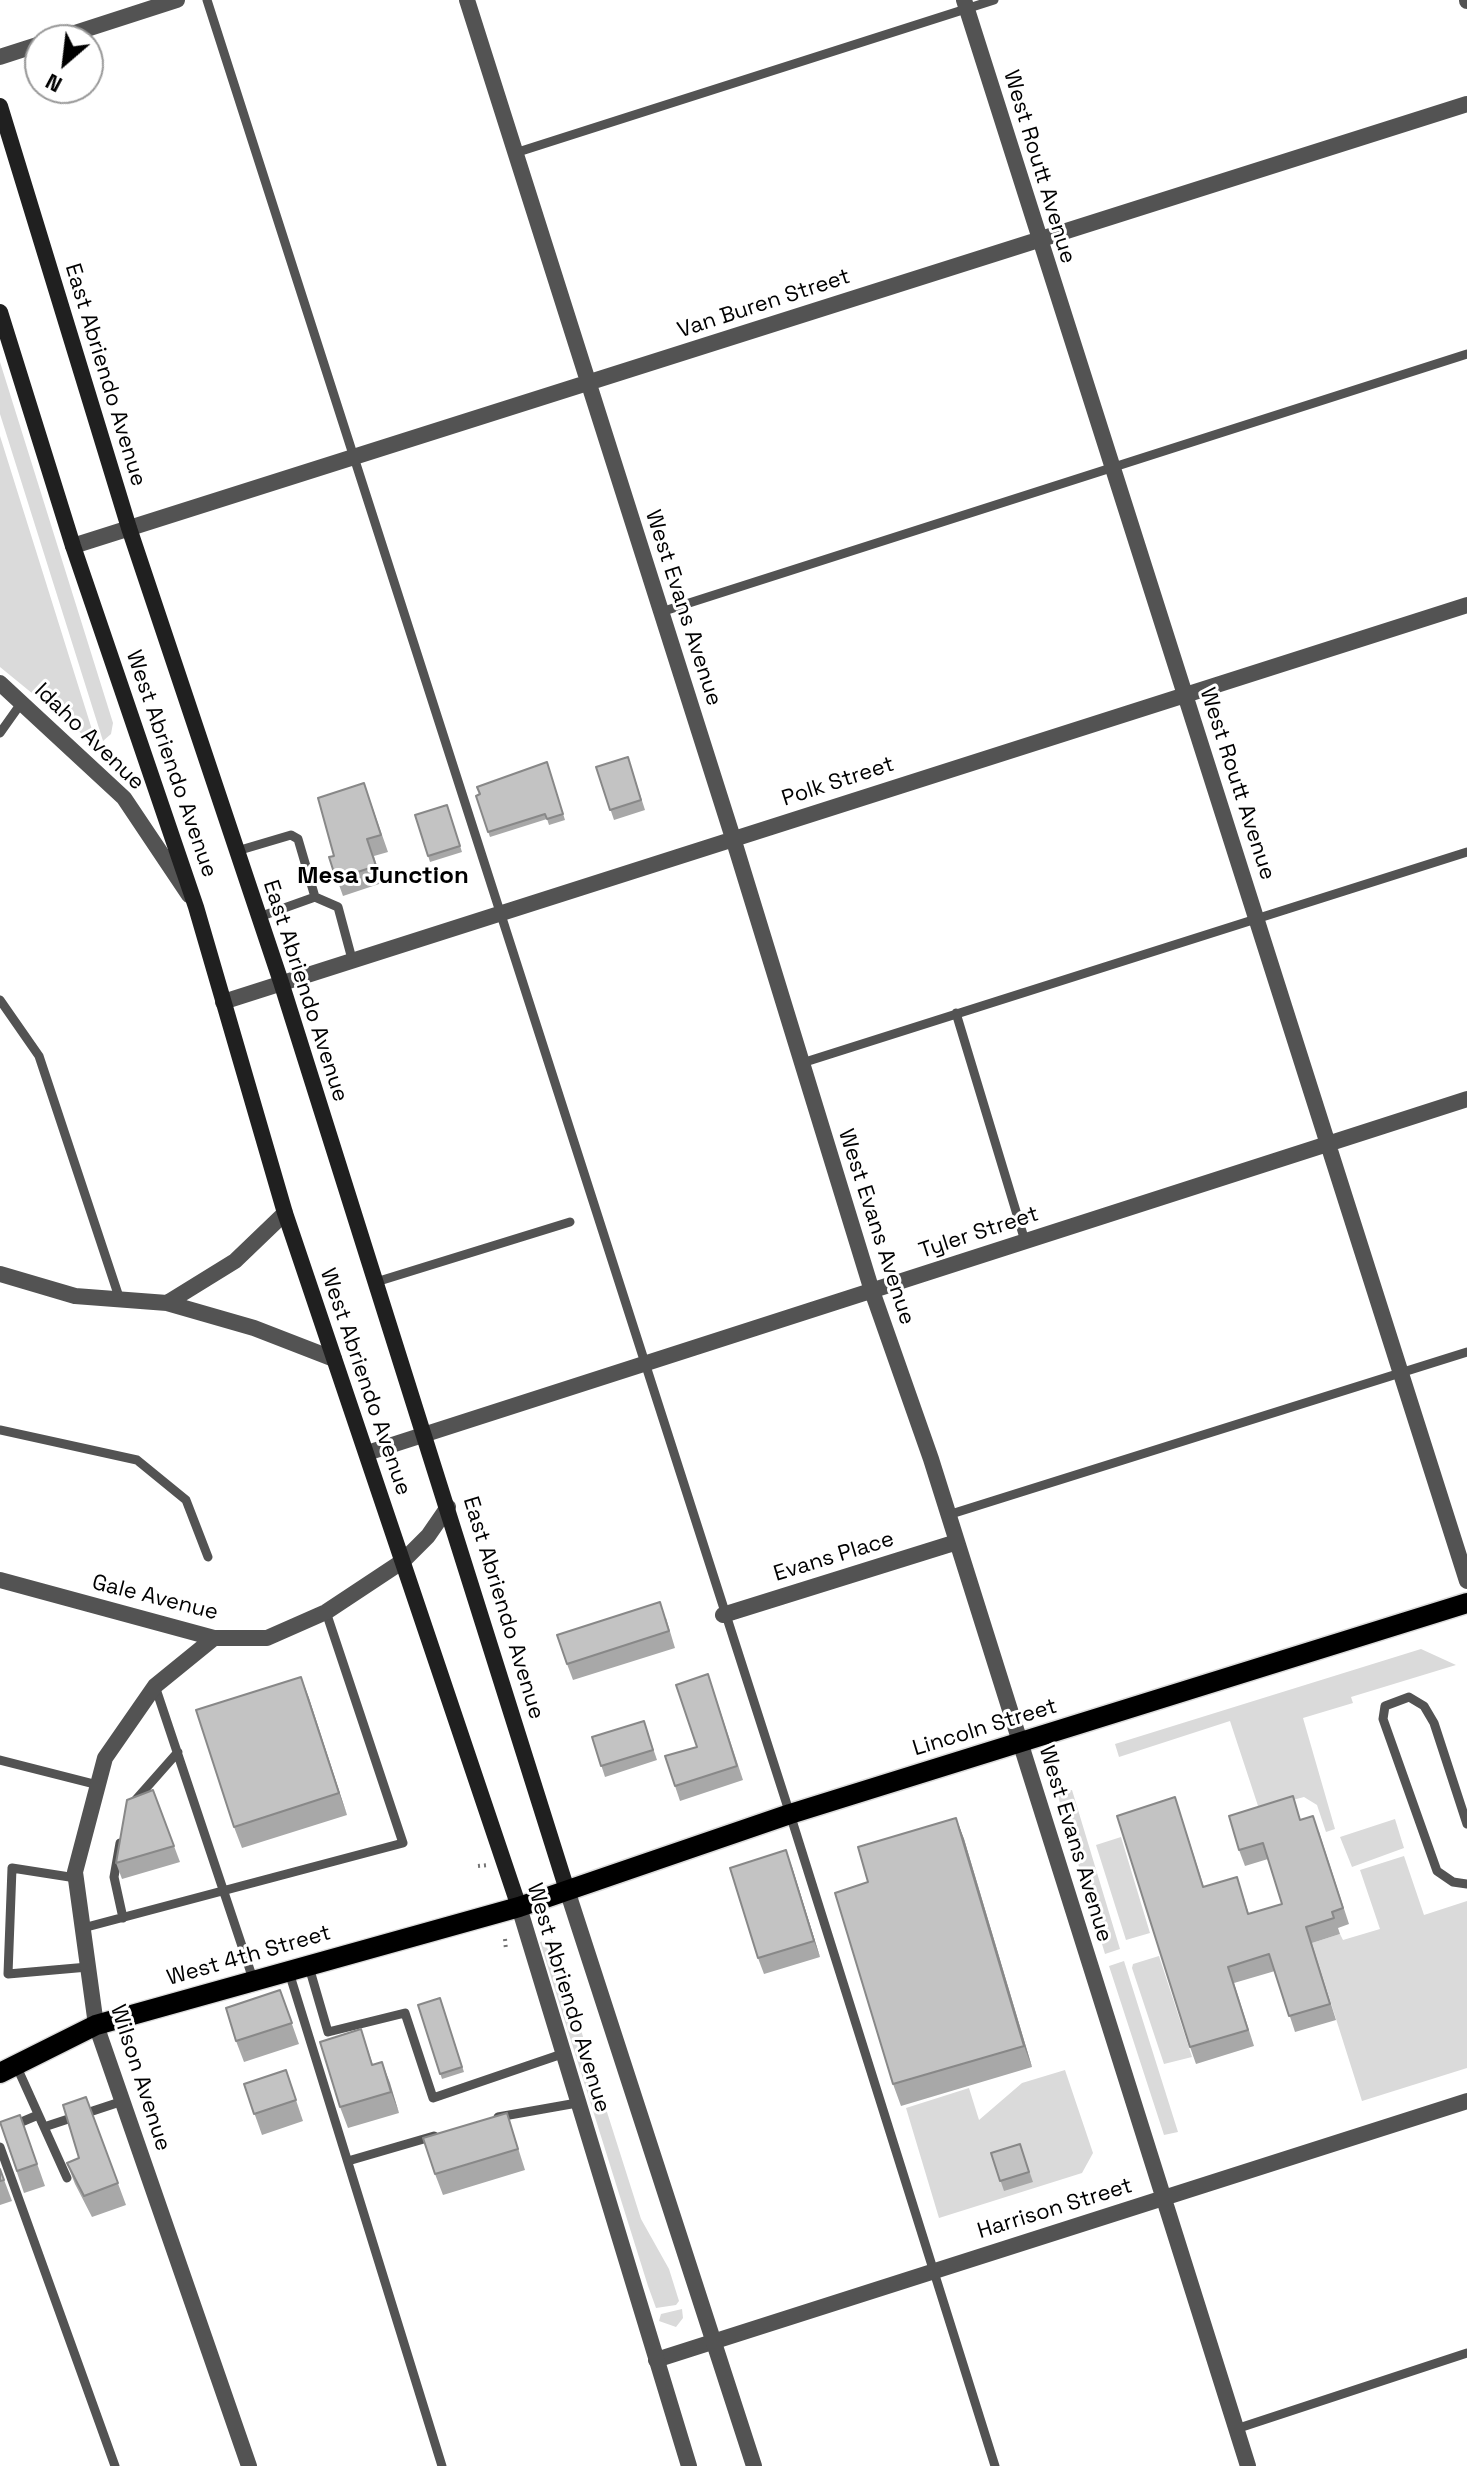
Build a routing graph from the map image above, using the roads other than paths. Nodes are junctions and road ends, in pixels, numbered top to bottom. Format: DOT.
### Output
graph roads {
  1 [pos="177,0"];
  2 [pos="207,0"];
  3 [pos="467,0"];
  4 [pos="994,0"];
  5 [pos="965,4"];
  6 [pos="103,24"];
  7 [pos="24,49"];
  8 [pos="0,57"];
  9 [pos="1467,104"];
  10 [pos="0,106"];
  11 [pos="515,153"];
  12 [pos="1039,240"];
  13 [pos="0,312"];
  14 [pos="1467,354"];
  15 [pos="588,382"];
  16 [pos="356,456"];
  17 [pos="1112,468"];
  18 [pos="129,528"];
  19 [pos="73,546"];
  20 [pos="1467,605"];
  21 [pos="661,612"];
  22 [pos="2,688"];
  23 [pos="1185,694"];
  24 [pos="22,702"];
  25 [pos="0,733"];
  26 [pos="733,838"];
  27 [pos="237,851"];
  28 [pos="1467,852"];
  29 [pos="315,897"];
  30 [pos="196,907"];
  31 [pos="502,911"];
  32 [pos="259,917"];
  33 [pos="1256,919"];
  34 [pos="352,959"];
  35 [pos="281,982"];
  36 [pos="0,1000"];
  37 [pos="223,1002"];
  38 [pos="956,1013"];
  39 [pos="802,1063"];
  40 [pos="1467,1099"];
  41 [pos="1328,1144"];
  42 [pos="285,1213"];
  43 [pos="570,1222"];
  44 [pos="1025,1241"];
  45 [pos="0,1274"];
  46 [pos="376,1282"];
  47 [pos="872,1291"];
  48 [pos="120,1300"];
  49 [pos="167,1303"];
  50 [pos="1467,1352"];
  51 [pos="334,1359"];
  52 [pos="645,1363"];
  53 [pos="1401,1374"];
  54 [pos="0,1430"];
  55 [pos="425,1434"];
  56 [pos="367,1453"];
  57 [pos="448,1507"];
  58 [pos="948,1515"];
  59 [pos="957,1542"];
  60 [pos="208,1557"];
  61 [pos="403,1561"];
  62 [pos="0,1580"];
  63 [pos="1467,1581"];
  64 [pos="1467,1603"];
  65 [pos="326,1612"];
  66 [pos="723,1615"];
  67 [pos="214,1638"];
  68 [pos="155,1686"];
  69 [pos="1021,1742"];
  70 [pos="178,1752"];
  71 [pos="0,1760"];
  72 [pos="98,1785"];
  73 [pos="126,1811"];
  74 [pos="790,1814"];
  75 [pos="1467,1824"];
  76 [pos="123,1825"];
  77 [pos="76,1878"];
  78 [pos="1467,1884"];
  79 [pos="567,1890"];
  80 [pos="226,1891"];
  81 [pos="519,1907"];
  82 [pos="123,1918"];
  83 [pos="83,1928"];
  84 [pos="298,1966"];
  85 [pos="88,1967"];
  86 [pos="253,1979"];
  87 [pos="96,2025"];
  88 [pos="562,2054"];
  89 [pos="8,2069"];
  90 [pos="123,2101"];
  91 [pos="1467,2101"];
  92 [pos="577,2103"];
  93 [pos="38,2115"];
  94 [pos="490,2119"];
  95 [pos="10,2127"];
  96 [pos="44,2127"];
  97 [pos="447,2132"];
  98 [pos="0,2147"];
  99 [pos="348,2161"];
  100 [pos="67,2178"];
  101 [pos="1163,2200"];
  102 [pos="933,2270"];
  103 [pos="716,2340"];
  104 [pos="1467,2353"];
  105 [pos="656,2360"];
  106 [pos="1236,2429"];
  107 [pos="115,2466"];
  108 [pos="249,2466"];
  109 [pos="442,2466"];
  110 [pos="689,2466"];
  111 [pos="754,2466"];
  112 [pos="995,2466"];
  113 [pos="1248,2466"];
  1 -- 6 [label="street"];
  2 -- 16 [label="lane"];
  3 -- 11 [label="street, West Evans Avenue"];
  4 -- 5 [label="lane"];
  5 -- 11 [label="lane"];
  5 -- 12 [label="street, West Routt Avenue"];
  7 -- 8 [label="street"];
  9 -- 12 [label="street, Van Buren Street"];
  10 -- 18 [label="main road, East Abriendo Avenue"];
  11 -- 15 [label="street, West Evans Avenue"];
  12 -- 15 [label="street, Van Buren Street"];
  12 -- 17 [label="street, West Routt Avenue"];
  13 -- 19 [label="main road, West Abriendo Avenue"];
  14 -- 17 [label="lane"];
  15 -- 16 [label="street, Van Buren Street"];
  15 -- 21 [label="street, West Evans Avenue"];
  16 -- 18 [label="street, Van Buren Street"];
  16 -- 31 [label="lane"];
  17 -- 21 [label="lane"];
  17 -- 23 [label="street, West Routt Avenue"];
  18 -- 19 [label="street, Van Buren Street"];
  18 -- 27 [label="main road, East Abriendo Avenue"];
  19 -- 30 [label="main road, West Abriendo Avenue"];
  20 -- 23 [label="street, Polk Street"];
  21 -- 26 [label="street, West Evans Avenue"];
  22 -- 24 [label="street, Idaho Avenue"];
  23 -- 26 [label="street, Polk Street"];
  23 -- 33 [label="street, West Routt Avenue"];
  24 -- 25 [label="lane"];
  24 -- 30 [label="street, Idaho Avenue"];
  26 -- 31 [label="street, Polk Street"];
  26 -- 39 [label="street, West Evans Avenue"];
  27 -- 29 [label="lane"];
  27 -- 32 [label="main road, East Abriendo Avenue"];
  28 -- 33 [label="lane"];
  29 -- 32 [label="lane"];
  29 -- 34 [label="lane"];
  30 -- 37 [label="main road, West Abriendo Avenue"];
  31 -- 34 [label="street, Polk Street"];
  31 -- 52 [label="lane"];
  32 -- 35 [label="main road, East Abriendo Avenue"];
  33 -- 38 [label="lane"];
  33 -- 41 [label="street, West Routt Avenue"];
  34 -- 35 [label="street, Polk Street"];
  35 -- 37 [label="street, Polk Street"];
  35 -- 46 [label="main road, East Abriendo Avenue"];
  36 -- 48 [label="lane"];
  37 -- 42 [label="main road, West Abriendo Avenue"];
  38 -- 39 [label="lane"];
  38 -- 44 [label="lane"];
  39 -- 47 [label="street, West Evans Avenue"];
  40 -- 41 [label="street, Tyler Street"];
  41 -- 44 [label="street, Tyler Street"];
  41 -- 53 [label="street, West Routt Avenue"];
  42 -- 49 [label="street"];
  42 -- 51 [label="main road, West Abriendo Avenue"];
  43 -- 46 [label="lane"];
  44 -- 47 [label="street, Tyler Street"];
  45 -- 48 [label="street"];
  46 -- 55 [label="main road, East Abriendo Avenue"];
  47 -- 52 [label="street, Tyler Street"];
  47 -- 58 [label="street, West Evans Avenue"];
  48 -- 49 [label="street"];
  49 -- 51 [label="street"];
  50 -- 53 [label="lane"];
  51 -- 56 [label="main road, West Abriendo Avenue"];
  52 -- 55 [label="street, Tyler Street"];
  52 -- 66 [label="lane"];
  53 -- 58 [label="lane"];
  53 -- 63 [label="street, West Routt Avenue"];
  54 -- 60 [label="lane"];
  55 -- 56 [label="street, Tyler Street"];
  55 -- 57 [label="main road, East Abriendo Avenue"];
  56 -- 61 [label="main road, West Abriendo Avenue"];
  57 -- 61 [label="street, Gale Avenue"];
  57 -- 79 [label="main road, East Abriendo Avenue"];
  58 -- 59 [label="street, West Evans Avenue"];
  59 -- 66 [label="street, Evans Place"];
  59 -- 69 [label="street, West Evans Avenue"];
  61 -- 65 [label="street, Gale Avenue"];
  61 -- 81 [label="main road, West Abriendo Avenue"];
  62 -- 67 [label="street, Gale Avenue"];
  64 -- 69 [label="main road, Lincoln Street"];
  65 -- 67 [label="street, Gale Avenue"];
  65 -- 80 [label="lane"];
  66 -- 74 [label="lane"];
  67 -- 68 [label="street, Wilson Avenue"];
  68 -- 70 [label="lane"];
  68 -- 72 [label="street, Wilson Avenue"];
  69 -- 74 [label="main road, Lincoln Street"];
  69 -- 101 [label="street, West Evans Avenue"];
  70 -- 73 [label="lane"];
  70 -- 80 [label="lane"];
  71 -- 72 [label="lane"];
  72 -- 77 [label="street, Wilson Avenue"];
  74 -- 79 [label="main road, Lincoln Street"];
  74 -- 102 [label="lane"];
  75 -- 78 [label="lane"];
  76 -- 82 [label="lane"];
  77 -- 83 [label="street, Wilson Avenue"];
  77 -- 85 [label="lane"];
  79 -- 81 [label="main road, Lincoln Street"];
  79 -- 103 [label="street, West Abriendo Avenue"];
  80 -- 82 [label="lane"];
  80 -- 86 [label="lane"];
  81 -- 84 [label="main road, West 4th Street"];
  81 -- 88 [label="street, West Abriendo Avenue"];
  82 -- 83 [label="lane"];
  83 -- 85 [label="street, Wilson Avenue"];
  84 -- 86 [label="main road, West 4th Street"];
  84 -- 88 [label="lane"];
  84 -- 99 [label="lane"];
  85 -- 87 [label="street, Wilson Avenue"];
  86 -- 87 [label="main road, West 4th Street"];
  87 -- 89 [label="main road, West 4th Street"];
  87 -- 90 [label="street, Wilson Avenue"];
  88 -- 92 [label="street, West Abriendo Avenue"];
  89 -- 93 [label="lane"];
  90 -- 96 [label="lane"];
  90 -- 108 [label="street, Wilson Avenue"];
  91 -- 101 [label="street, Harrison Street"];
  92 -- 94 [label="lane"];
  92 -- 105 [label="street, West Abriendo Avenue"];
  93 -- 95 [label="lane"];
  93 -- 96 [label="lane"];
  96 -- 100 [label="lane"];
  97 -- 99 [label="lane"];
  98 -- 107 [label="lane"];
  99 -- 109 [label="lane"];
  101 -- 102 [label="street, Harrison Street"];
  101 -- 106 [label="street, West Evans Avenue"];
  102 -- 103 [label="street, Harrison Street"];
  102 -- 112 [label="lane"];
  103 -- 105 [label="street, Harrison Street"];
  103 -- 111 [label="street, West Abriendo Avenue"];
  104 -- 106 [label="lane"];
  105 -- 110 [label="street, West Abriendo Avenue"];
  106 -- 113 [label="street, West Evans Avenue"];
}
